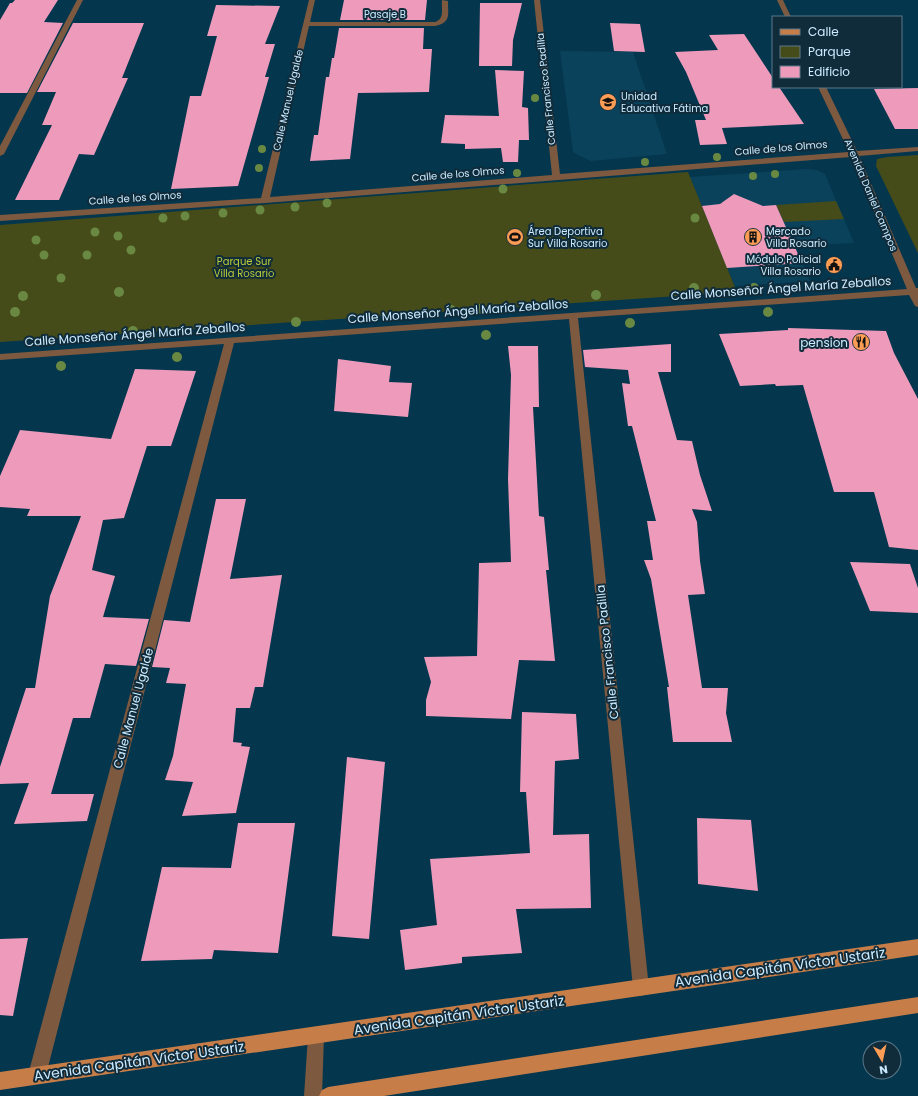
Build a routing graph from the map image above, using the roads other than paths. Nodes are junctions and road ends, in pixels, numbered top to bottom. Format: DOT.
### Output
graph roads {
  1 [pos="80,0"];
  2 [pos="312,0"];
  3 [pos="537,0"];
  4 [pos="780,0"];
  5 [pos="445,1"];
  6 [pos="788,16"];
  7 [pos="306,24"];
  8 [pos="822,88"];
  9 [pos="918,149"];
  10 [pos="0,154"];
  11 [pos="854,154"];
  12 [pos="556,177"];
  13 [pos="265,200"];
  14 [pos="0,218"];
  15 [pos="915,291"];
  16 [pos="918,304"];
  17 [pos="573,316"];
  18 [pos="230,340"];
  19 [pos="0,357"];
  20 [pos="918,947"];
  21 [pos="640,988"];
  22 [pos="918,1004"];
  23 [pos="316,1036"];
  24 [pos="37,1075"];
  25 [pos="0,1081"];
  26 [pos="313,1096"];
  27 [pos="328,1096"];
  1 -- 10 [label="street"];
  2 -- 7 [label="street, Calle Manuel Ugalde"];
  3 -- 12 [label="street, Calle Francisco Padilla"];
  4 -- 6 [label="street"];
  5 -- 7 [label="street, Pasaje B"];
  7 -- 13 [label="street, Calle Manuel Ugalde"];
  8 -- 11 [label="street, Avenida Daniel Campos"];
  9 -- 11 [label="street, Calle de los Olmos"];
  11 -- 12 [label="street, Calle de los Olmos"];
  11 -- 15 [label="street, Avenida Daniel Campos"];
  12 -- 13 [label="street, Calle de los Olmos"];
  13 -- 14 [label="street, Calle de los Olmos"];
  15 -- 16 [label="street, Avenida Daniel Campos"];
  15 -- 17 [label="street, Calle Monseñor Ángel María Zeballos"];
  17 -- 18 [label="street, Calle Monseñor Ángel María Zeballos"];
  17 -- 21 [label="street, Calle Francisco Padilla"];
  18 -- 19 [label="street, Calle Monseñor Ángel María Zeballos"];
  18 -- 24 [label="street, Calle Manuel Ugalde"];
  20 -- 21 [label="main road, Avenida Capitán Víctor Ustariz"];
  21 -- 23 [label="main road, Avenida Capitán Víctor Ustariz"];
  22 -- 27 [label="main road"];
  23 -- 24 [label="main road, Avenida Capitán Víctor Ustariz"];
  23 -- 26 [label="street"];
  24 -- 25 [label="main road, Avenida Capitán Víctor Ustariz"];
}
